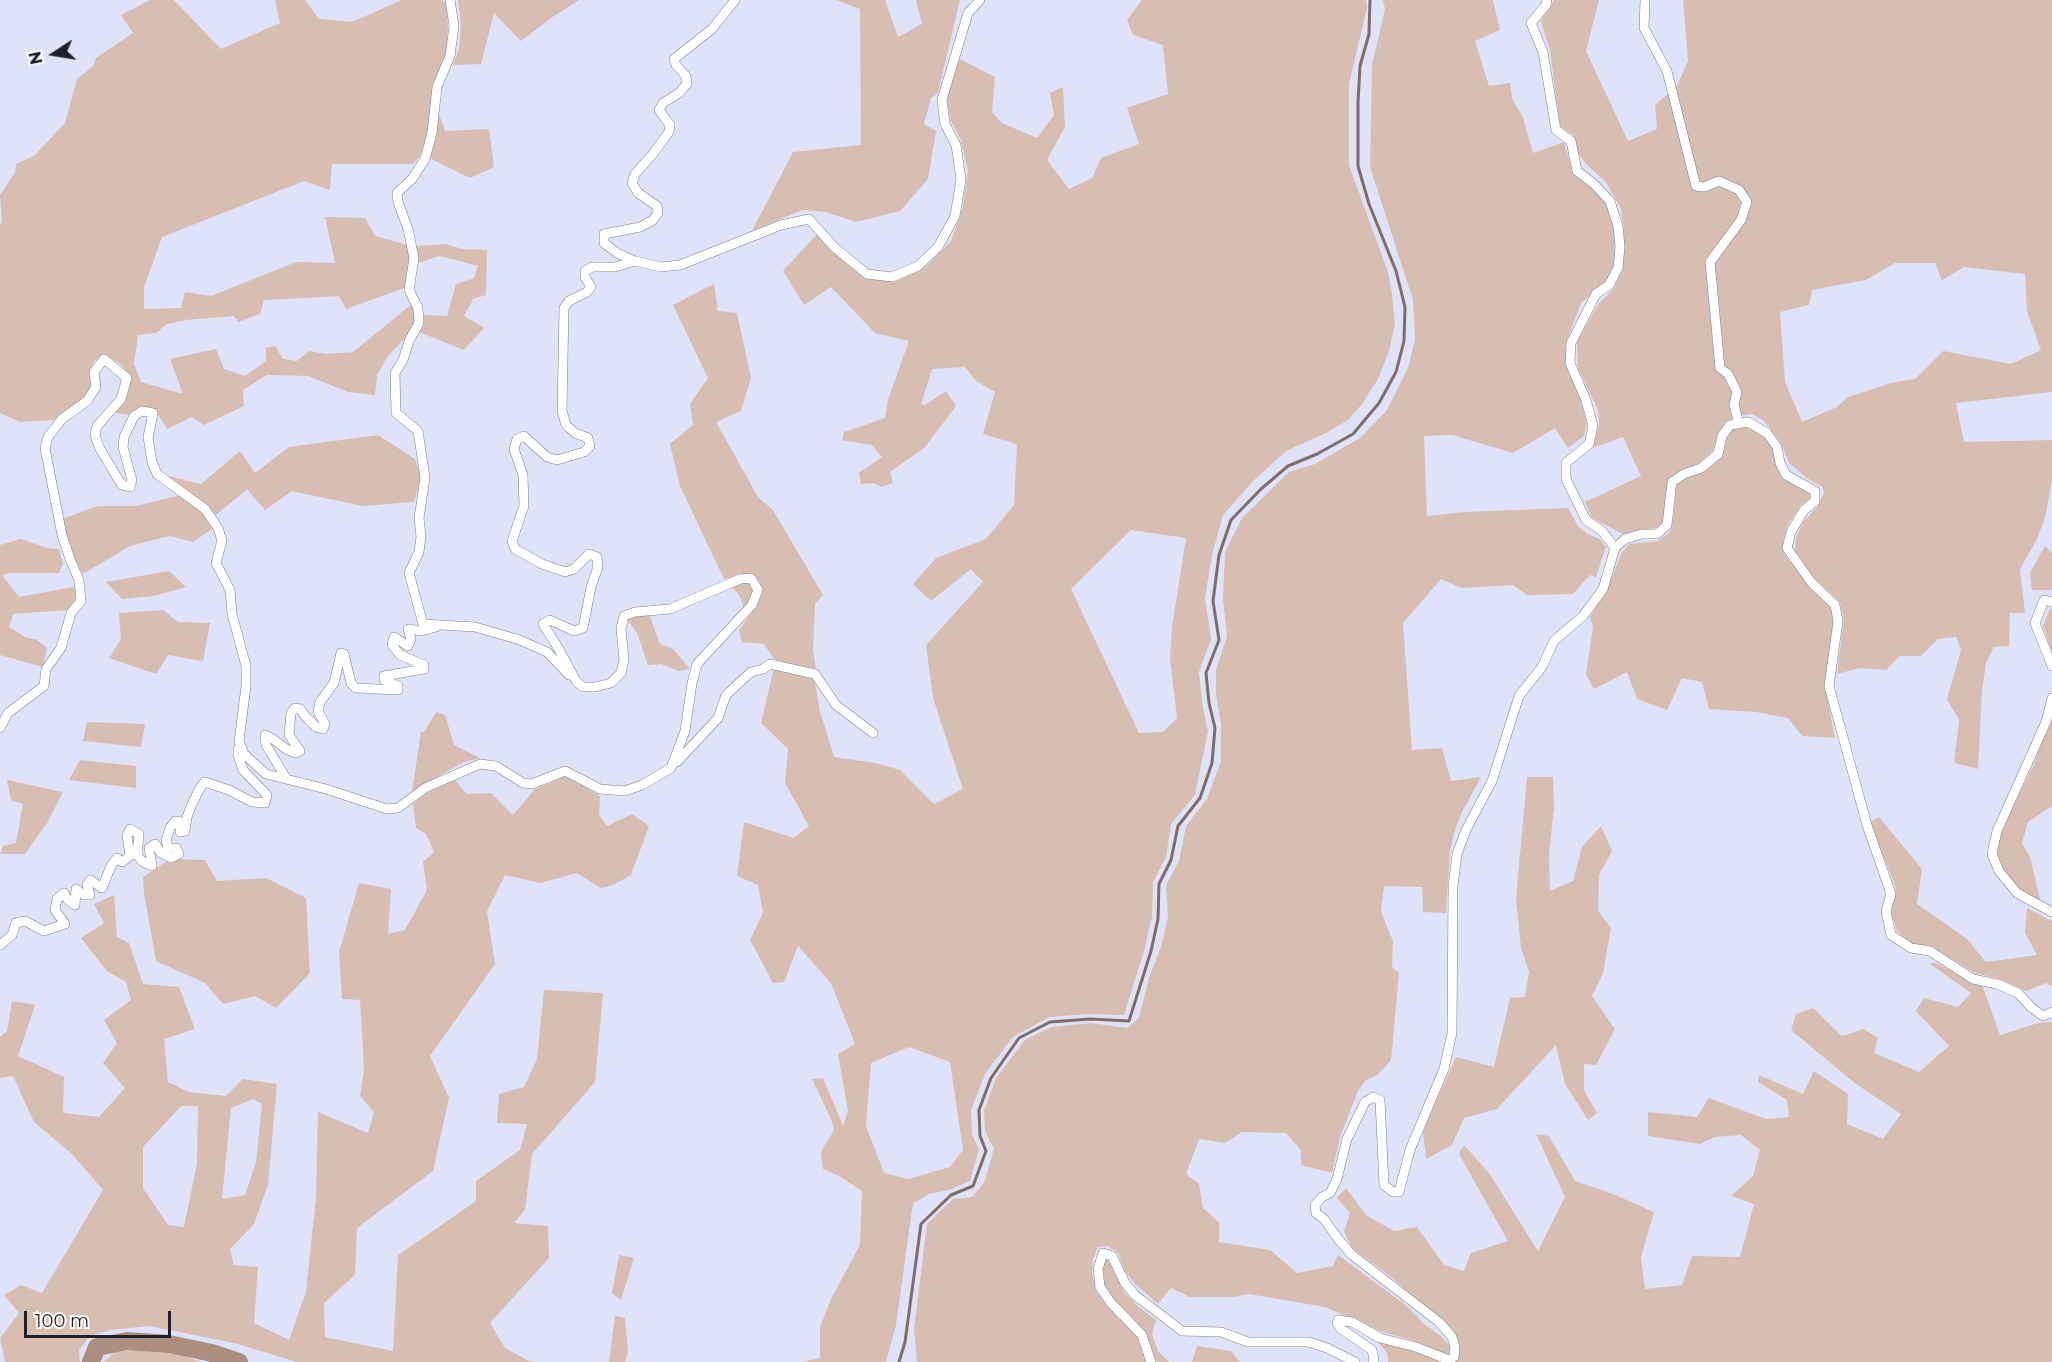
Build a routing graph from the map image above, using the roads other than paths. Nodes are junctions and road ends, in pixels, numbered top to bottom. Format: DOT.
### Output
graph roads {
  1 [pos="450,0"];
  2 [pos="735,0"];
  3 [pos="980,0"];
  4 [pos="1547,0"];
  5 [pos="1645,0"];
  6 [pos="635,261"];
  7 [pos="1739,424"];
  8 [pos="1616,548"];
  9 [pos="2052,602"];
  10 [pos="441,626"];
  11 [pos="2052,666"];
  12 [pos="576,681"];
  13 [pos="2052,698"];
  14 [pos="0,728"];
  15 [pos="873,733"];
  16 [pos="239,741"];
  17 [pos="671,768"];
  18 [pos="286,778"];
  19 [pos="2052,912"];
  20 [pos="0,945"];
  21 [pos="2052,1012"];
  22 [pos="1151,1362"];
  23 [pos="1355,1362"];
  24 [pos="1373,1362"];
  1 -- 10 [label="street"];
  2 -- 6 [label="street"];
  3 -- 6 [label="street"];
  4 -- 8 [label="street"];
  5 -- 7 [label="street"];
  6 -- 12 [label="street"];
  7 -- 8 [label="street"];
  7 -- 21 [label="street"];
  8 -- 24 [label="street"];
  9 -- 11 [label="street"];
  10 -- 12 [label="street"];
  10 -- 18 [label="street"];
  12 -- 17 [label="street"];
  13 -- 19 [label="street"];
  14 -- 16 [label="street"];
  15 -- 17 [label="street"];
  16 -- 18 [label="street"];
  16 -- 20 [label="street"];
  17 -- 18 [label="street"];
  22 -- 23 [label="street"];
}
